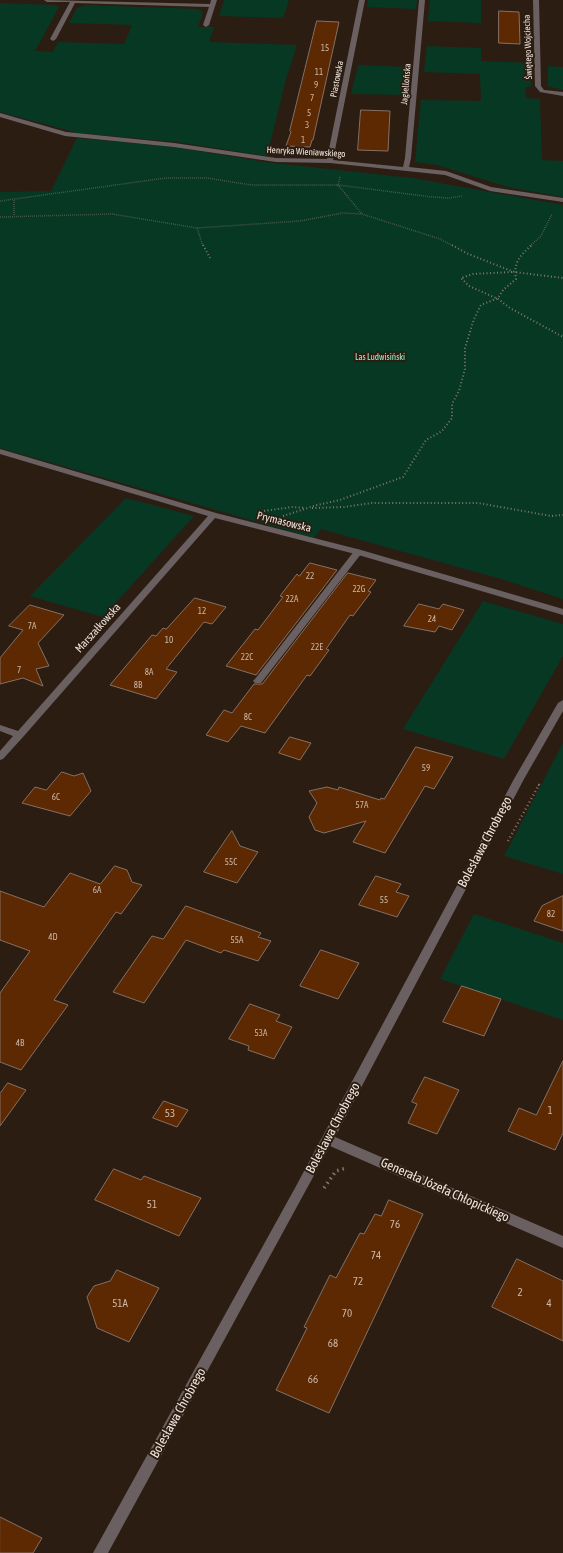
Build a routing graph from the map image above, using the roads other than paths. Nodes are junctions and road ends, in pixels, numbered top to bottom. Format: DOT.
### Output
graph roads {
  1 [pos="47,0"];
  2 [pos="74,0"];
  3 [pos="362,0"];
  4 [pos="422,0"];
  5 [pos="536,0"];
  6 [pos="213,3"];
  7 [pos="206,25"];
  8 [pos="53,39"];
  9 [pos="563,94"];
  10 [pos="0,115"];
  11 [pos="330,161"];
  12 [pos="405,169"];
  13 [pos="560,200"];
  14 [pos="0,451"];
  15 [pos="213,515"];
  16 [pos="358,552"];
  17 [pos="563,612"];
  18 [pos="258,681"];
  19 [pos="563,703"];
  20 [pos="0,728"];
  21 [pos="20,735"];
  22 [pos="0,757"];
  23 [pos="327,1139"];
  24 [pos="563,1242"];
  25 [pos="100,1553"];
  1 -- 2 [label="street"];
  2 -- 6 [label="street"];
  2 -- 8 [label="street"];
  3 -- 11 [label="street, Piastowska"];
  4 -- 12 [label="street, Jagiellońska"];
  5 -- 9 [label="street, Świętego Wojciecha"];
  6 -- 7 [label="street"];
  10 -- 11 [label="street, Henryka Wieniawskiego"];
  11 -- 12 [label="street, Henryka Wieniawskiego"];
  12 -- 13 [label="street, Henryka Wieniawskiego"];
  14 -- 15 [label="street, Prymasowska"];
  15 -- 16 [label="street, Prymasowska"];
  15 -- 21 [label="street, Marszałkowska"];
  16 -- 17 [label="street, Prymasowska"];
  16 -- 18 [label="street"];
  19 -- 23 [label="street, Bolesława Chrobrego"];
  20 -- 21 [label="street"];
  21 -- 22 [label="street, Marszałkowska"];
  23 -- 24 [label="street, Generała Józefa Chłopickiego"];
  23 -- 25 [label="street, Bolesława Chrobrego"];
}
